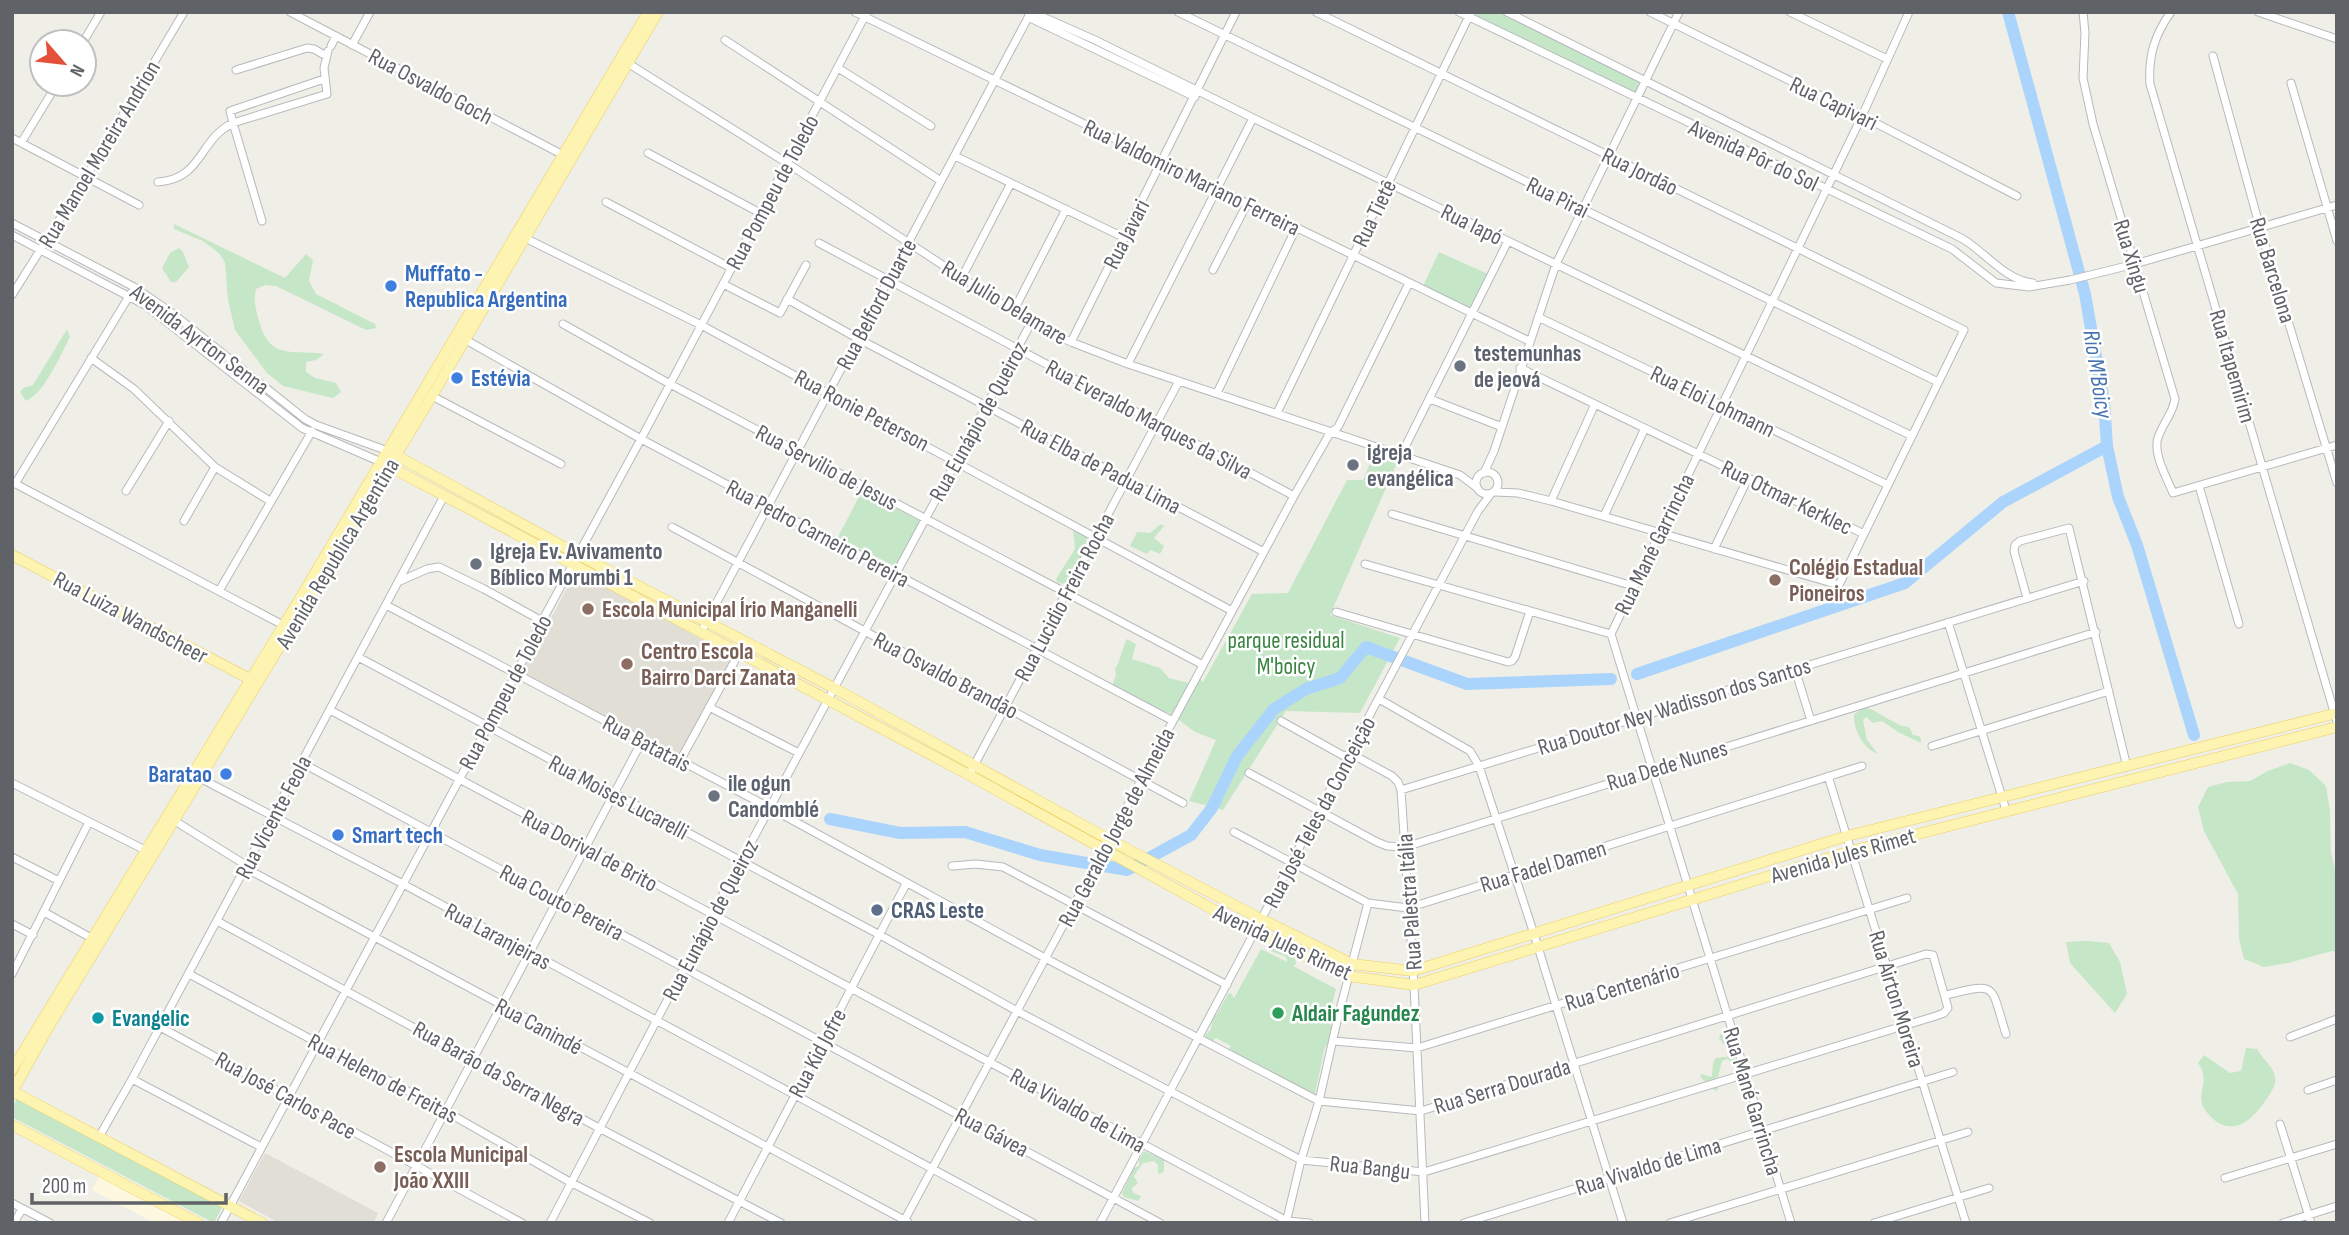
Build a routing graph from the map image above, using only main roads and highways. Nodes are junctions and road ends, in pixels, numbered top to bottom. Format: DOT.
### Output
graph roads {
  1 [pos="648,12"];
  2 [pos="658,12"];
  3 [pos="624,61"];
  4 [pos="520,236"];
  5 [pos="466,318"];
  6 [pos="466,340"];
  7 [pos="391,453"];
  8 [pos="385,464"];
  9 [pos="12,555"];
  10 [pos="577,560"];
  11 [pos="254,681"];
  12 [pos="2336,719"];
  13 [pos="972,770"];
  14 [pos="195,778"];
  15 [pos="150,853"];
  16 [pos="12,1070"];
  17 [pos="12,1091"];
  18 [pos="12,1125"];
  19 [pos="198,1223"];
  20 [pos="262,1223"];
  1 -- 3 [label="main road, Avenida Republica Argentina"];
  2 -- 3 [label="main road, Avenida Republica Argentina"];
  3 -- 4 [label="main road, Avenida Republica Argentina"];
  4 -- 5 [label="main road, Avenida Republica Argentina"];
  4 -- 6 [label="main road, Avenida Republica Argentina"];
  5 -- 6 [label="main road"];
  5 -- 7 [label="main road, Avenida Republica Argentina"];
  6 -- 7 [label="main road, Avenida Republica Argentina"];
  7 -- 8 [label="main road, Avenida Republica Argentina"];
  7 -- 10 [label="main road, Avenida Jules Rimet"];
  8 -- 10 [label="main road, Avenida Jules Rimet"];
  8 -- 11 [label="main road, Avenida Republica Argentina"];
  8 -- 11 [label="main road, Avenida Republica Argentina"];
  9 -- 11 [label="main road, Rua Luiza Wandscheer"];
  10 -- 13 [label="main road, Avenida Jules Rimet"];
  10 -- 13 [label="main road, Avenida Jules Rimet"];
  11 -- 14 [label="main road, Avenida Republica Argentina"];
  12 -- 13 [label="main road, Avenida Jules Rimet"];
  12 -- 13 [label="main road, Avenida Jules Rimet"];
  14 -- 15 [label="main road, Avenida Republica Argentina"];
  14 -- 15 [label="main road, Avenida Republica Argentina"];
  15 -- 16 [label="main road, Avenida Republica Argentina"];
  15 -- 17 [label="main road, Avenida Republica Argentina"];
  17 -- 20 [label="main road"];
  18 -- 19 [label="main road"];
}
